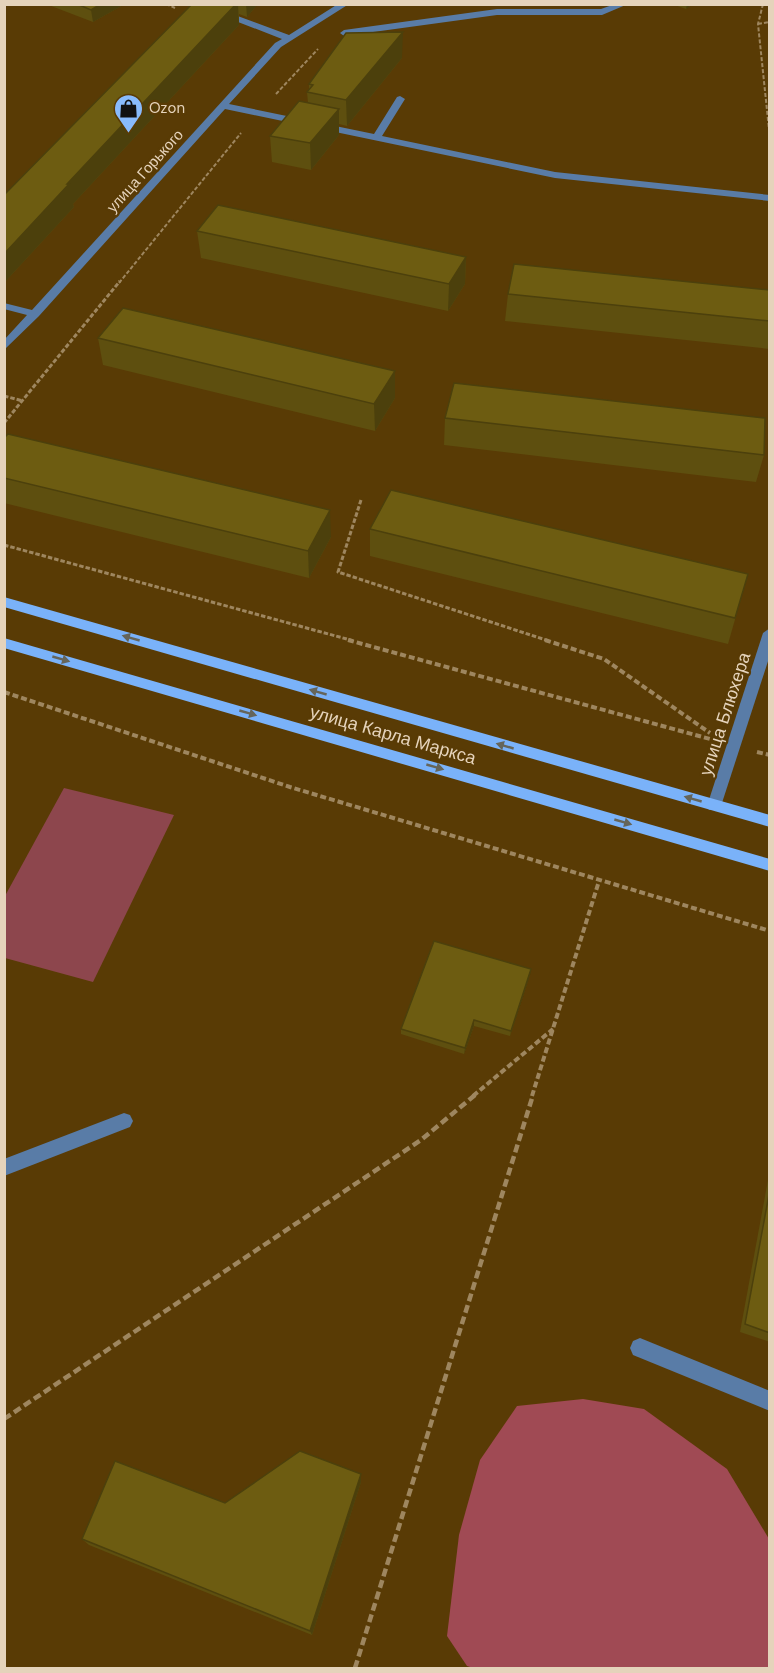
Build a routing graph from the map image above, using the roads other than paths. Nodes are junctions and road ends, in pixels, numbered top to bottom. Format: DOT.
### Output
graph roads {
  1 [pos="196,4"];
  2 [pos="345,4"];
  3 [pos="624,4"];
  4 [pos="344,33"];
  5 [pos="289,38"];
  6 [pos="400,99"];
  7 [pos="224,106"];
  8 [pos="376,138"];
  9 [pos="770,198"];
  10 [pos="4,306"];
  11 [pos="35,314"];
  12 [pos="4,347"];
  13 [pos="4,602"];
  14 [pos="770,633"];
  15 [pos="4,643"];
  16 [pos="714,806"];
  17 [pos="770,821"];
  18 [pos="770,865"];
  19 [pos="124,1121"];
  20 [pos="4,1168"];
  21 [pos="640,1348"];
  22 [pos="770,1401"];
  1 -- 5 [label="street"];
  2 -- 5 [label="street, улица Горького"];
  3 -- 4 [label="street"];
  5 -- 7 [label="street, улица Горького"];
  6 -- 8 [label="street"];
  7 -- 8 [label="street"];
  7 -- 11 [label="street, улица Горького"];
  8 -- 9 [label="street"];
  10 -- 11 [label="street"];
  11 -- 12 [label="street, улица Горького"];
  16 -- 13 [label="main road, улица Карла Маркса, one-way"];
  14 -- 16 [label="street, улица Блюхера"];
  15 -- 18 [label="main road, улица Карла Маркса, one-way"];
  16 -- 17 [label="main road, улица Карла Маркса"];
  19 -- 20 [label="street"];
  21 -- 22 [label="street"];
}
